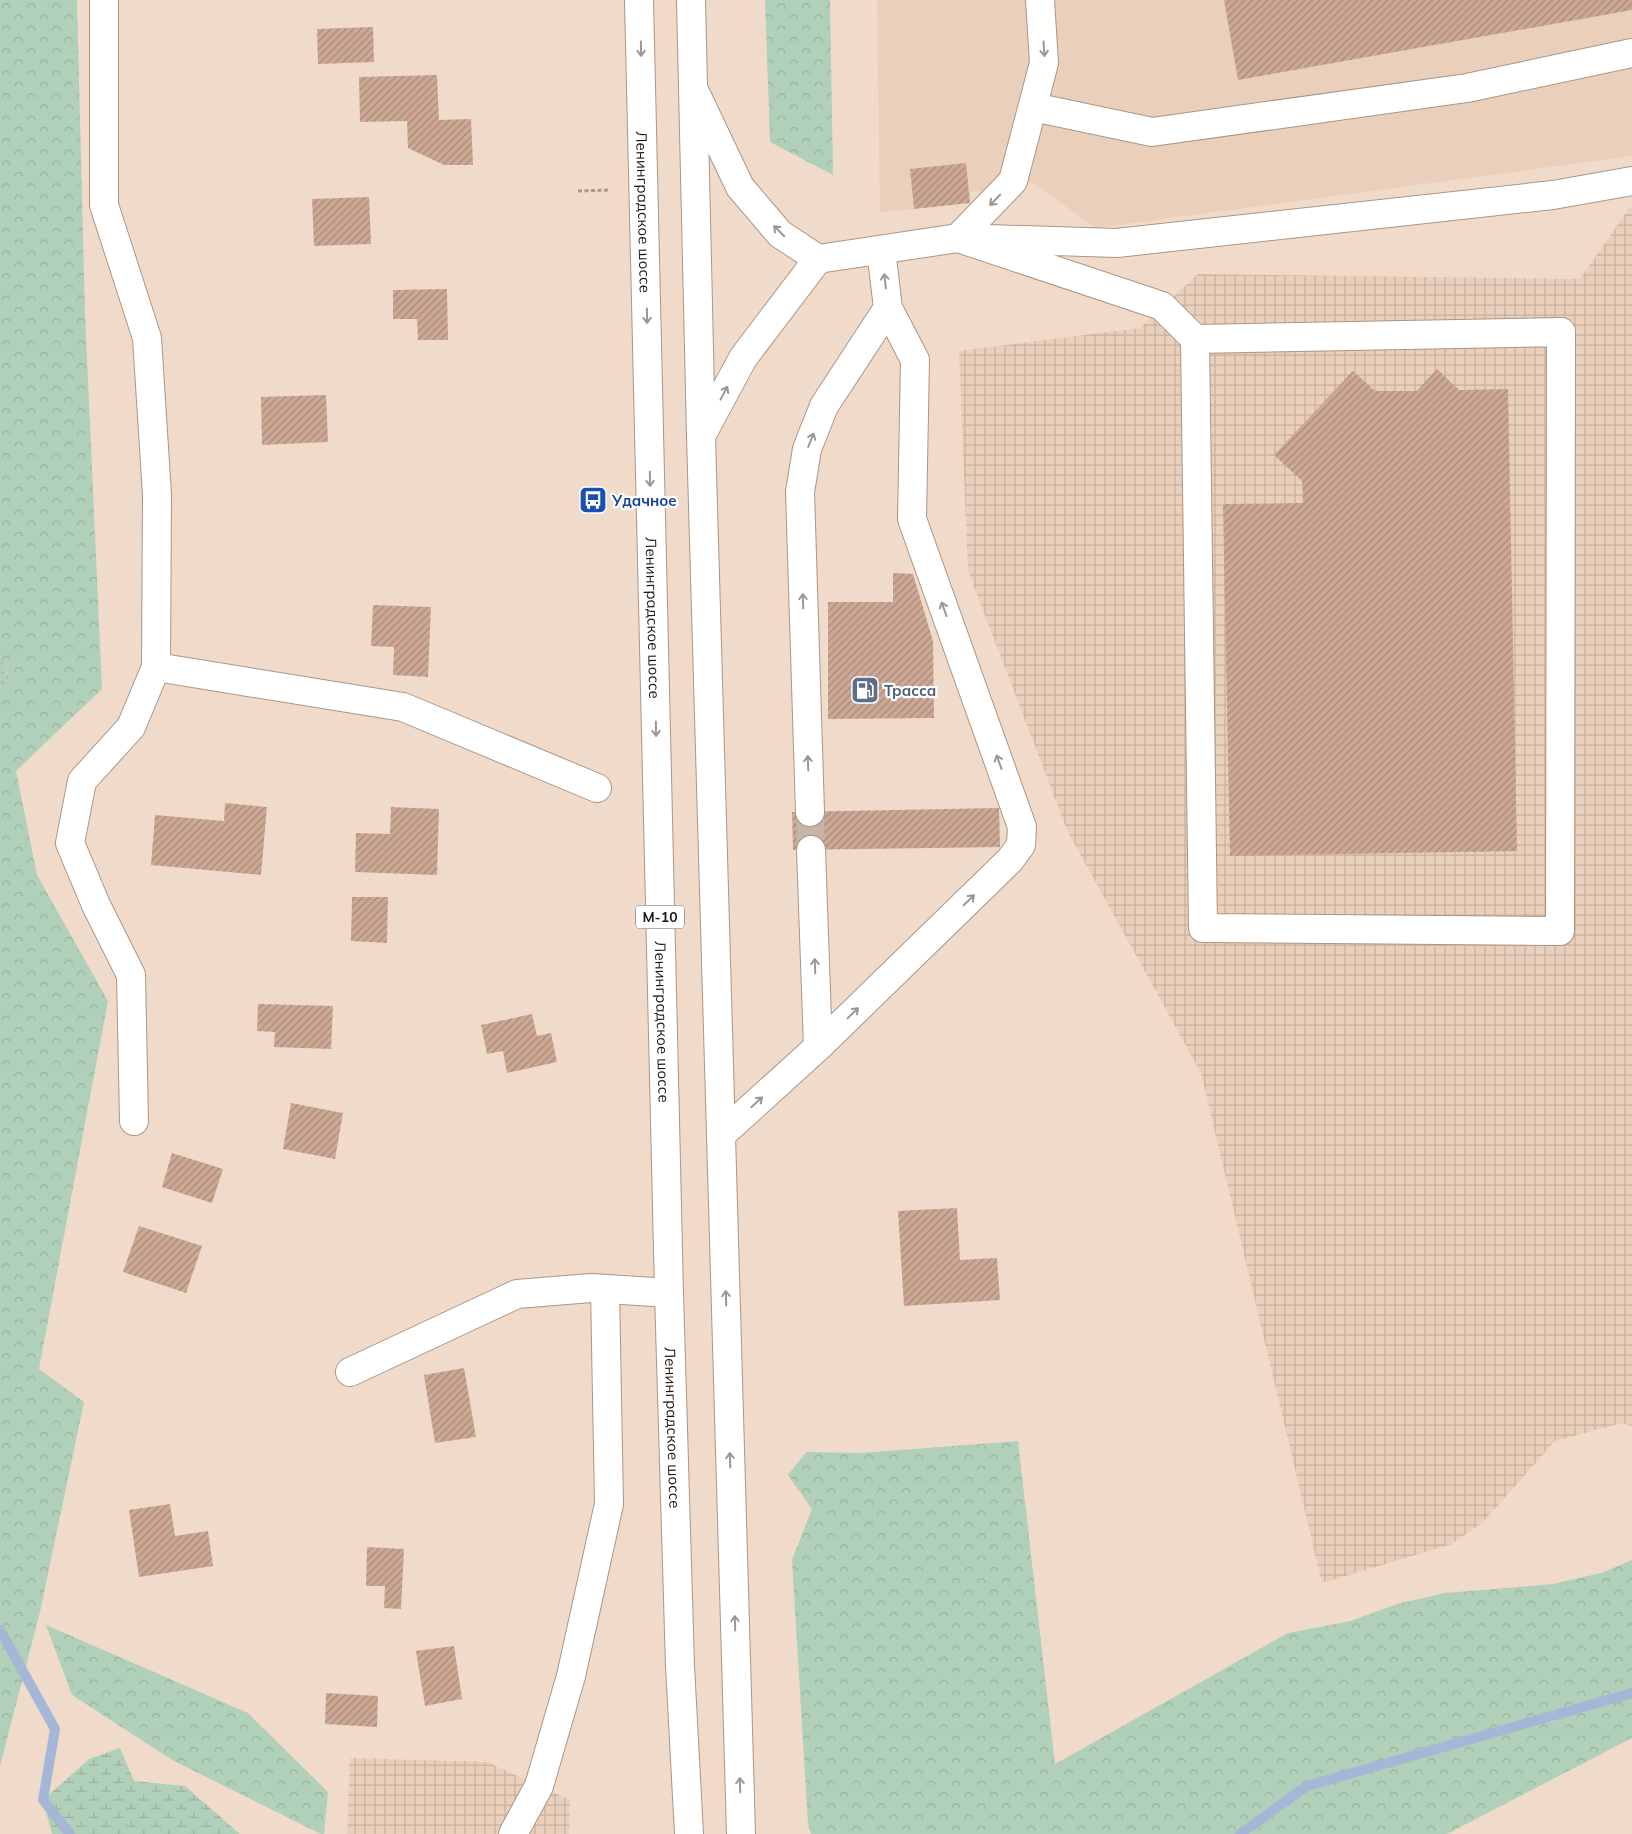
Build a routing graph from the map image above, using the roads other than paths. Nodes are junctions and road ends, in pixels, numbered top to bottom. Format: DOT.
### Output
graph roads {
  1 [pos="104,0"];
  2 [pos="639,0"];
  3 [pos="691,0"];
  4 [pos="1040,0"];
  5 [pos="1632,52"];
  6 [pos="693,88"];
  7 [pos="1033,107"];
  8 [pos="1632,181"];
  9 [pos="958,238"];
  10 [pos="881,250"];
  11 [pos="818,259"];
  12 [pos="888,308"];
  13 [pos="1195,339"];
  14 [pos="701,436"];
  15 [pos="156,667"];
  16 [pos="596,788"];
  17 [pos="810,812"];
  18 [pos="811,850"];
  19 [pos="818,1046"];
  20 [pos="134,1121"];
  21 [pos="721,1135"];
  22 [pos="605,1289"];
  23 [pos="668,1294"];
  24 [pos="350,1372"];
  25 [pos="513,1834"];
  26 [pos="689,1834"];
  27 [pos="741,1834"];
  1 -- 15 [label="main road"];
  2 -- 23 [label="main road, Ленинградское шоссе / М-10, one-way"];
  3 -- 6 [label="main road"];
  4 -- 7 [label="main road, one-way"];
  5 -- 7 [label="main road"];
  11 -- 6 [label="main road, one-way"];
  6 -- 14 [label="main road"];
  7 -- 9 [label="main road, one-way"];
  8 -- 9 [label="main road"];
  9 -- 10 [label="main road"];
  9 -- 13 [label="main road"];
  10 -- 11 [label="main road"];
  12 -- 10 [label="main road, one-way"];
  14 -- 11 [label="main road, one-way"];
  17 -- 12 [label="main road, one-way"];
  19 -- 12 [label="main road, one-way"];
  13 -- 13 [label="main road"];
  14 -- 21 [label="main road"];
  15 -- 16 [label="main road"];
  15 -- 20 [label="main road"];
  19 -- 18 [label="main road, one-way"];
  21 -- 19 [label="main road, one-way"];
  27 -- 21 [label="main road, one-way"];
  22 -- 23 [label="main road"];
  22 -- 24 [label="main road"];
  22 -- 25 [label="main road"];
  23 -- 26 [label="main road, Ленинградское шоссе / М-10"];
}
